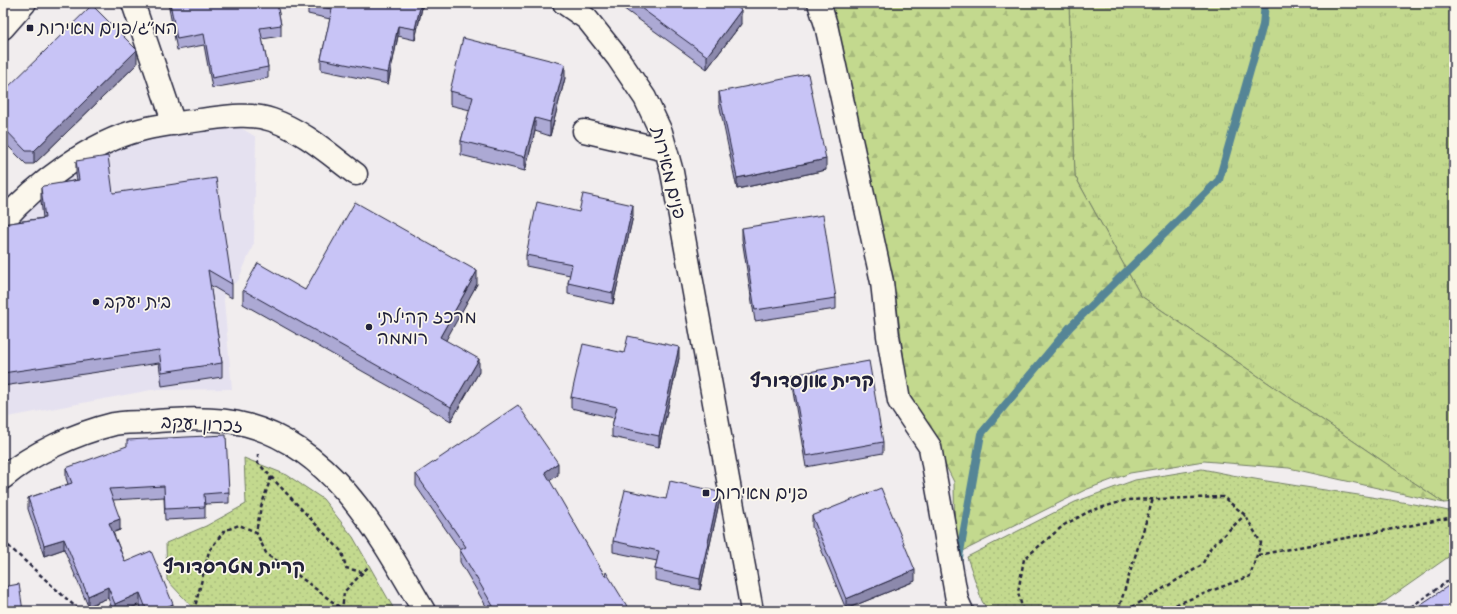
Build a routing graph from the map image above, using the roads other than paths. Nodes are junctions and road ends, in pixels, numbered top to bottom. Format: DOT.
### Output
graph roads {
  1 [pos="32,3"];
  2 [pos="133,3"];
  3 [pos="564,3"];
  4 [pos="819,3"];
  5 [pos="13,16"];
  6 [pos="174,124"];
  7 [pos="584,131"];
  8 [pos="666,150"];
  9 [pos="356,174"];
  10 [pos="3,221"];
  11 [pos="3,478"];
  12 [pos="424,611"];
  13 [pos="752,611"];
  14 [pos="962,611"];
  1 -- 5 [label="street"];
  2 -- 6 [label="street"];
  3 -- 8 [label="street, פנים מאירות"];
  4 -- 14 [label="street"];
  6 -- 9 [label="street"];
  6 -- 10 [label="street"];
  7 -- 8 [label="street"];
  8 -- 13 [label="street, פנים מאירות"];
  11 -- 12 [label="street, זכרון יעקב"];
}
